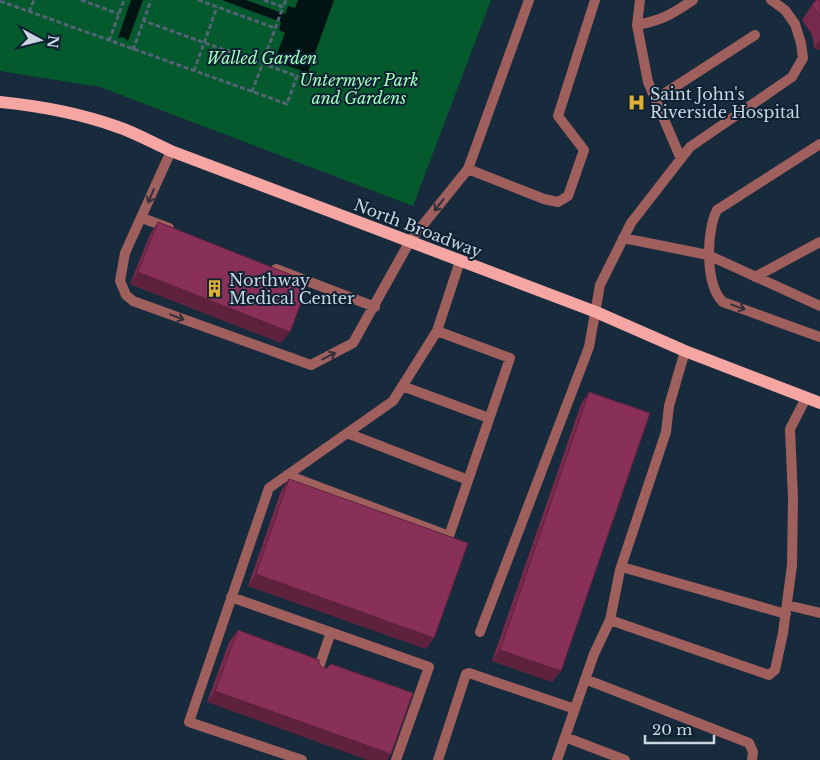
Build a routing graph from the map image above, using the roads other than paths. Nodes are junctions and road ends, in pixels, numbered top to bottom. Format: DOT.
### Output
graph roads {
  1 [pos="528,0"];
  2 [pos="595,0"];
  3 [pos="640,0"];
  4 [pos="693,0"];
  5 [pos="771,0"];
  6 [pos="637,25"];
  7 [pos="755,35"];
  8 [pos="656,100"];
  9 [pos="0,102"];
  10 [pos="820,144"];
  11 [pos="171,151"];
  12 [pos="680,159"];
  13 [pos="468,169"];
  14 [pos="142,218"];
  15 [pos="179,232"];
  16 [pos="623,238"];
  17 [pos="410,242"];
  18 [pos="820,242"];
  19 [pos="708,255"];
  20 [pos="460,262"];
  21 [pos="263,264"];
  22 [pos="755,277"];
  23 [pos="820,306"];
  24 [pos="375,307"];
  25 [pos="596,312"];
  26 [pos="437,331"];
  27 [pos="820,337"];
  28 [pos="685,351"];
  29 [pos="402,386"];
  30 [pos="806,398"];
  31 [pos="820,403"];
  32 [pos="489,418"];
  33 [pos="347,433"];
  34 [pos="287,475"];
  35 [pos="468,480"];
  36 [pos="622,567"];
  37 [pos="231,597"];
  38 [pos="787,610"];
  39 [pos="820,612"];
  40 [pos="610,620"];
  41 [pos="331,632"];
  42 [pos="480,632"];
  43 [pos="317,673"];
  44 [pos="585,679"];
  45 [pos="575,709"];
  46 [pos="565,737"];
  47 [pos="302,760"];
  48 [pos="396,760"];
  49 [pos="438,760"];
  50 [pos="557,760"];
  51 [pos="625,760"];
  52 [pos="752,760"];
  1 -- 13 [label="lane"];
  2 -- 13 [label="lane"];
  3 -- 6 [label="lane"];
  4 -- 6 [label="lane"];
  5 -- 12 [label="lane"];
  6 -- 8 [label="lane"];
  7 -- 8 [label="lane"];
  8 -- 12 [label="lane"];
  9 -- 11 [label="main road, North Broadway"];
  10 -- 19 [label="lane"];
  11 -- 14 [label="lane, one-way"];
  11 -- 17 [label="main road, North Broadway"];
  12 -- 16 [label="lane"];
  13 -- 17 [label="lane, one-way"];
  14 -- 15 [label="lane"];
  14 -- 24 [label="lane, one-way"];
  16 -- 19 [label="lane"];
  16 -- 25 [label="lane"];
  17 -- 20 [label="main road, North Broadway"];
  17 -- 24 [label="lane"];
  18 -- 22 [label="lane"];
  19 -- 22 [label="lane"];
  19 -- 27 [label="lane, one-way"];
  20 -- 25 [label="main road, North Broadway"];
  20 -- 26 [label="lane"];
  21 -- 24 [label="lane"];
  22 -- 23 [label="lane"];
  25 -- 28 [label="main road, North Broadway"];
  25 -- 42 [label="lane"];
  26 -- 29 [label="lane"];
  26 -- 32 [label="lane"];
  28 -- 30 [label="main road, North Broadway"];
  28 -- 36 [label="lane"];
  29 -- 32 [label="lane"];
  29 -- 33 [label="lane"];
  30 -- 31 [label="main road, North Broadway"];
  30 -- 38 [label="lane"];
  32 -- 35 [label="lane"];
  33 -- 34 [label="lane"];
  33 -- 35 [label="lane"];
  34 -- 35 [label="lane"];
  34 -- 37 [label="lane"];
  36 -- 38 [label="lane"];
  36 -- 40 [label="lane"];
  37 -- 41 [label="lane"];
  37 -- 47 [label="lane"];
  38 -- 39 [label="lane"];
  38 -- 40 [label="lane"];
  40 -- 44 [label="lane"];
  41 -- 43 [label="lane"];
  41 -- 48 [label="lane"];
  44 -- 45 [label="lane"];
  44 -- 52 [label="lane"];
  45 -- 46 [label="lane"];
  45 -- 49 [label="lane"];
  46 -- 50 [label="lane"];
  46 -- 51 [label="lane"];
}
